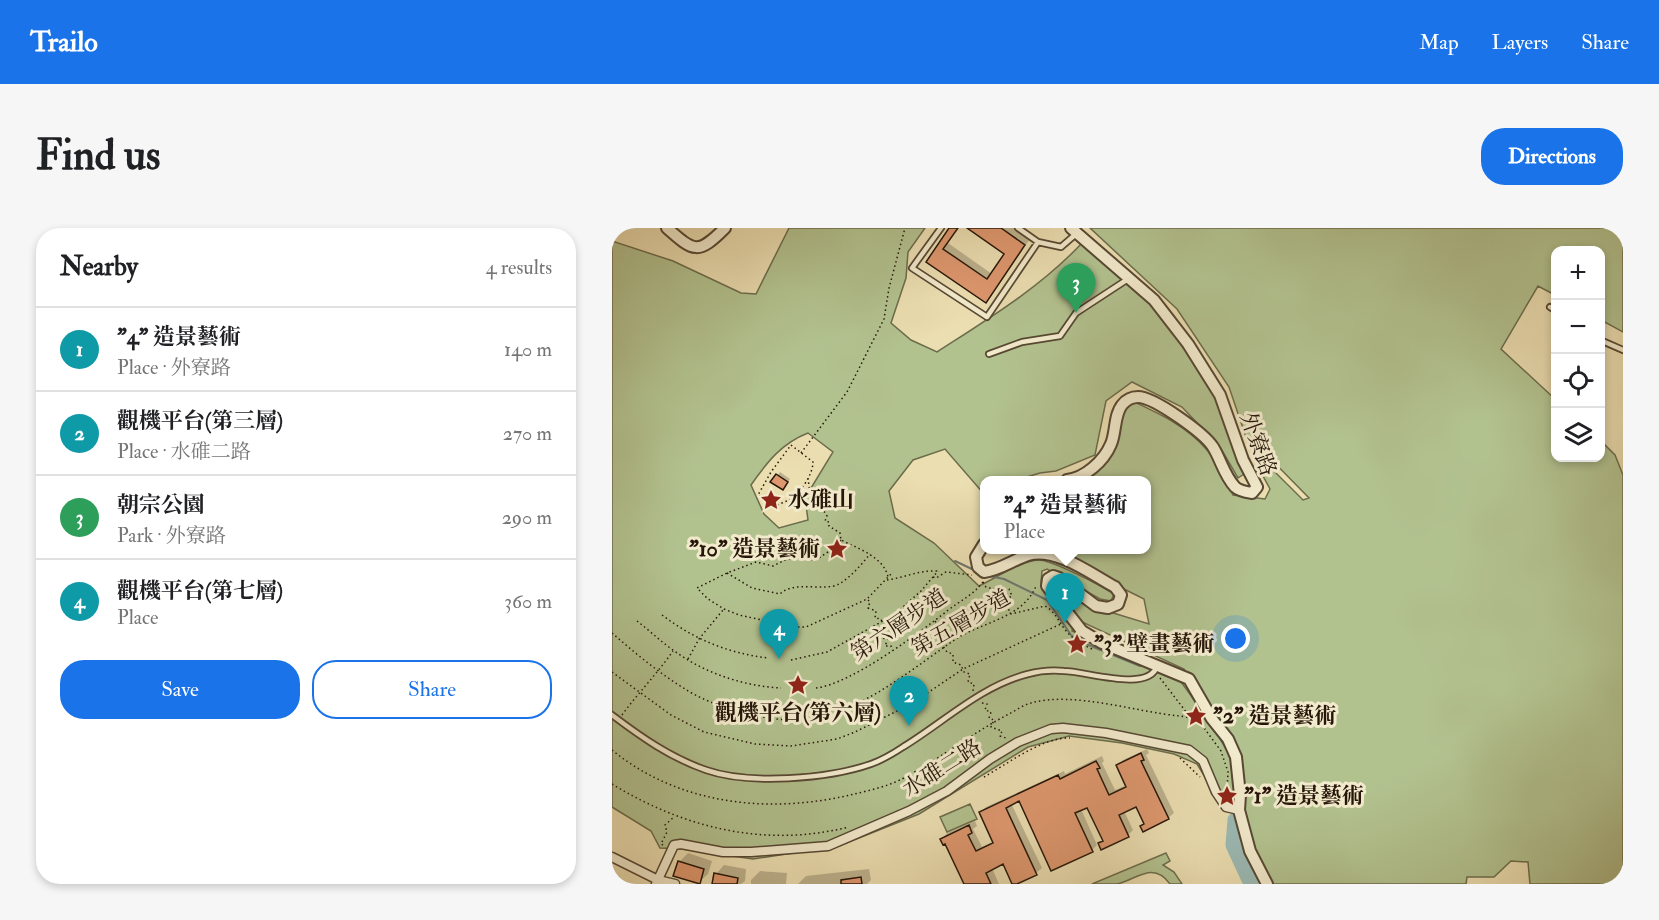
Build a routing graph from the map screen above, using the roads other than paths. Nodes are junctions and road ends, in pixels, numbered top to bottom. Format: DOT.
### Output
graph roads {
  1 [pos="667,228"];
  2 [pos="725,228"];
  3 [pos="940,228"];
  4 [pos="1018,228"];
  5 [pos="1074,230"];
  6 [pos="1038,242"];
  7 [pos="1130,277"];
  8 [pos="1605,342"];
  9 [pos="1623,350"];
  10 [pos="990,354"];
  11 [pos="1081,476"];
  12 [pos="980,550"];
  13 [pos="1039,554"];
  14 [pos="1050,554"];
  15 [pos="1156,669"];
  16 [pos="612,715"];
  17 [pos="1239,810"];
  18 [pos="612,857"];
  19 [pos="657,882"];
  20 [pos="675,884"];
  21 [pos="1267,884"];
  1 -- 2 [label="street"];
  3 -- 6 [label="lane"];
  4 -- 6 [label="lane"];
  5 -- 6 [label="lane"];
  5 -- 7 [label="street, 外寮路"];
  7 -- 10 [label="lane"];
  7 -- 11 [label="street, 外寮路"];
  8 -- 9 [label="lane"];
  12 -- 13 [label="street"];
  14 -- 15 [label="street"];
  15 -- 16 [label="lane"];
  15 -- 17 [label="street"];
  17 -- 19 [label="street, 水碓二路"];
  17 -- 21 [label="street"];
  18 -- 19 [label="street"];
  19 -- 20 [label="street"];
}
